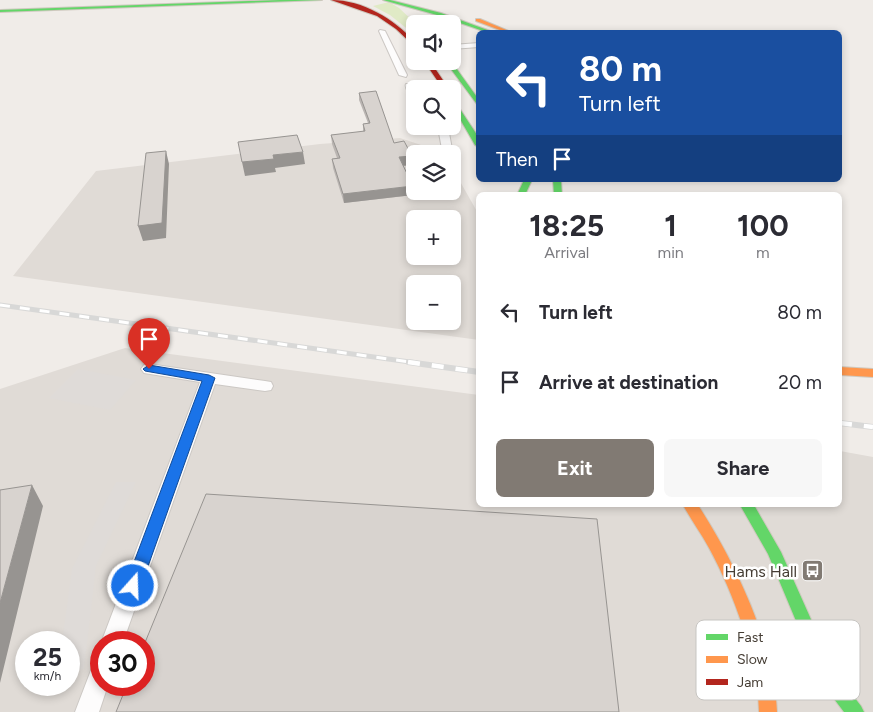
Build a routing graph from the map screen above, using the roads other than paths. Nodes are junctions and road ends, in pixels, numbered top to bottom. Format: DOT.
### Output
graph roads {
  1 [pos="102,0"];
  2 [pos="171,0"];
  3 [pos="320,0"];
  4 [pos="332,0"];
  5 [pos="339,0"];
  6 [pos="385,0"];
  7 [pos="416,0"];
  8 [pos="42,4"];
  9 [pos="0,5"];
  10 [pos="0,10"];
  11 [pos="484,30"];
  12 [pos="503,30"];
  13 [pos="382,31"];
  14 [pos="406,35"];
  15 [pos="476,45"];
  16 [pos="461,46"];
  17 [pos="454,70"];
  18 [pos="404,74"];
  19 [pos="476,102"];
  20 [pos="461,114"];
  21 [pos="476,140"];
  22 [pos="149,369"];
  23 [pos="842,371"];
  24 [pos="873,373"];
  25 [pos="209,378"];
  26 [pos="265,386"];
  27 [pos="691,507"];
  28 [pos="748,507"];
  29 [pos="749,620"];
  30 [pos="803,620"];
  31 [pos="116,631"];
  32 [pos="93,696"];
  33 [pos="846,700"];
  34 [pos="87,712"];
  35 [pos="855,712"];
  1 -- 8 [label="main road"];
  2 -- 8 [label="main road"];
  3 -- 4 [label="main road"];
  3 -- 10 [label="main road"];
  4 -- 5 [label="main road"];
  4 -- 14 [label="main road"];
  6 -- 11 [label="main road"];
  7 -- 12 [label="main road"];
  8 -- 9 [label="main road"];
  13 -- 18 [label="street"];
  15 -- 16 [label="street"];
  17 -- 19 [label="main road"];
  20 -- 21 [label="main road"];
  22 -- 25 [label="street"];
  23 -- 24 [label="main road"];
  25 -- 26 [label="street"];
  25 -- 31 [label="street"];
  27 -- 29 [label="main road"];
  28 -- 30 [label="main road"];
  32 -- 34 [label="street"];
  33 -- 35 [label="main road"];
}
